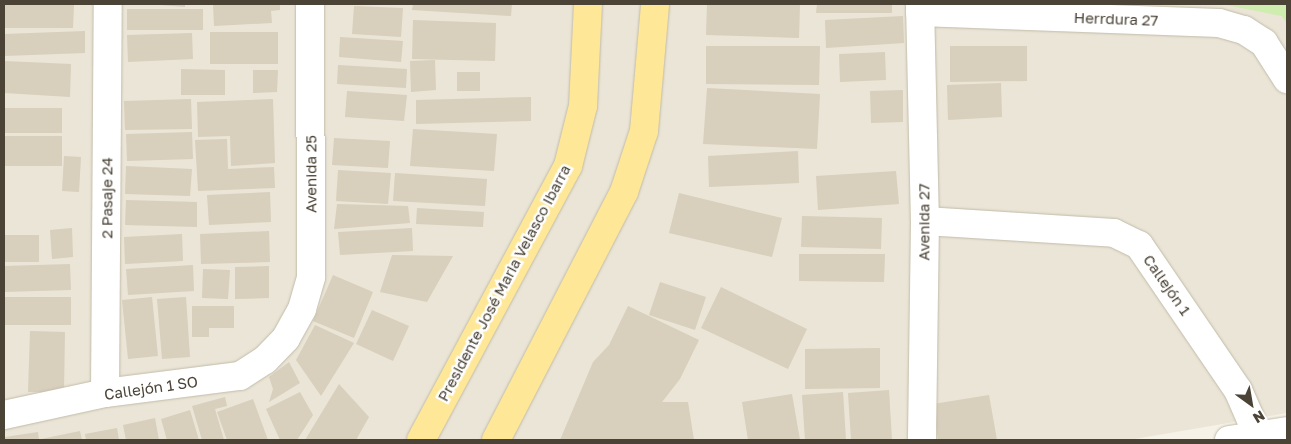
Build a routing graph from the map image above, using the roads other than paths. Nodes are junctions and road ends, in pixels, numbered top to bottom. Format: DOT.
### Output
graph roads {
  1 [pos="108,4"];
  2 [pos="310,4"];
  3 [pos="588,4"];
  4 [pos="655,4"];
  5 [pos="920,8"];
  6 [pos="1287,79"];
  7 [pos="925,221"];
  8 [pos="286,338"];
  9 [pos="105,393"];
  10 [pos="4,415"];
  11 [pos="1287,431"];
  12 [pos="1258,436"];
  13 [pos="421,440"];
  14 [pos="496,440"];
  15 [pos="922,440"];
  16 [pos="1229,440"];
  1 -- 9 [label="street, 2 Pasaje 24"];
  2 -- 8 [label="street, Avenida 25"];
  3 -- 13 [label="main road, Presidente José Maria Velasco Ibarra"];
  4 -- 14 [label="main road"];
  5 -- 6 [label="street, Herrdura 27"];
  5 -- 7 [label="street, Avenida 27"];
  7 -- 12 [label="street, Callejón 1"];
  7 -- 15 [label="street, Avenida 27"];
  8 -- 9 [label="street, Callejón 1 SO"];
  9 -- 10 [label="street, Callejón 1 SO"];
  11 -- 12 [label="street"];
  12 -- 16 [label="street"];
}
